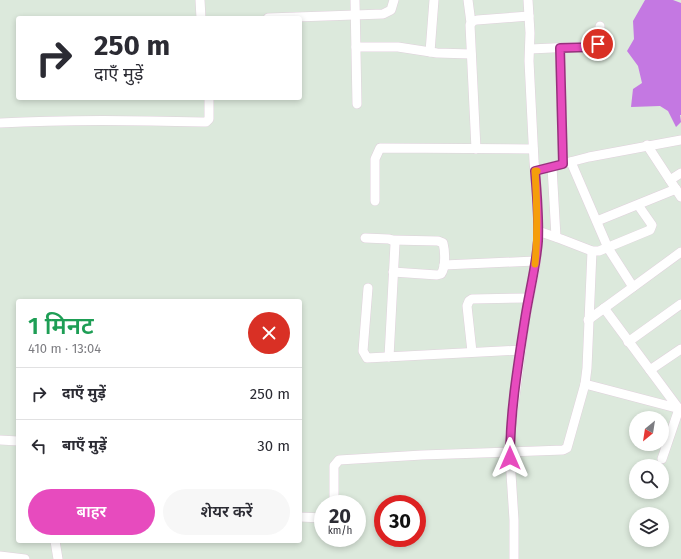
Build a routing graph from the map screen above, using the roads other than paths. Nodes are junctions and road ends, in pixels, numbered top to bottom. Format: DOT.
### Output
graph roads {
  1 [pos="200,0"];
  2 [pos="355,0"];
  3 [pos="394,0"];
  4 [pos="434,0"];
  5 [pos="468,0"];
  6 [pos="528,0"];
  7 [pos="356,15"];
  8 [pos="201,16"];
  9 [pos="529,16"];
  10 [pos="302,17"];
  11 [pos="471,23"];
  12 [pos="600,26"];
  13 [pos="356,47"];
  14 [pos="560,48"];
  15 [pos="530,49"];
  16 [pos="430,52"];
  17 [pos="471,54"];
  18 [pos="209,100"];
  19 [pos="357,104"];
  20 [pos="0,123"];
  21 [pos="681,140"];
  22 [pos="647,145"];
  23 [pos="476,149"];
  24 [pos="533,149"];
  25 [pos="567,163"];
  26 [pos="552,167"];
  27 [pos="535,171"];
  28 [pos="681,173"];
  29 [pos="670,180"];
  30 [pos="678,193"];
  31 [pos="375,201"];
  32 [pos="638,204"];
  33 [pos="597,220"];
  34 [pos="538,231"];
  35 [pos="556,237"];
  36 [pos="365,238"];
  37 [pos="392,240"];
  38 [pos="608,248"];
  39 [pos="592,251"];
  40 [pos="681,252"];
  41 [pos="536,261"];
  42 [pos="444,265"];
  43 [pos="394,272"];
  44 [pos="633,287"];
  45 [pos="368,288"];
  46 [pos="529,298"];
  47 [pos="681,304"];
  48 [pos="604,308"];
  49 [pos="588,320"];
  50 [pos="628,342"];
  51 [pos="681,349"];
  52 [pos="521,350"];
  53 [pos="472,352"];
  54 [pos="389,357"];
  55 [pos="650,370"];
  56 [pos="585,384"];
  57 [pos="680,409"];
  58 [pos="0,440"];
  59 [pos="16,441"];
  60 [pos="510,453"];
  61 [pos="662,459"];
  62 [pos="334,495"];
  63 [pos="302,517"];
  64 [pos="314,518"];
  65 [pos="55,543"];
  66 [pos="0,556"];
  67 [pos="25,559"];
  68 [pos="58,559"];
  69 [pos="514,559"];
  1 -- 8 [label="street"];
  2 -- 7 [label="street"];
  3 -- 7 [label="street"];
  4 -- 16 [label="street"];
  5 -- 11 [label="street"];
  6 -- 9 [label="street"];
  7 -- 10 [label="street"];
  7 -- 13 [label="street"];
  9 -- 11 [label="street"];
  9 -- 15 [label="street"];
  11 -- 17 [label="street"];
  12 -- 14 [label="street"];
  13 -- 16 [label="street"];
  13 -- 19 [label="street"];
  14 -- 15 [label="street"];
  14 -- 25 [label="street"];
  15 -- 24 [label="street"];
  16 -- 17 [label="street"];
  17 -- 23 [label="street"];
  18 -- 20 [label="street"];
  21 -- 22 [label="street"];
  22 -- 25 [label="street"];
  22 -- 29 [label="street"];
  23 -- 24 [label="street"];
  23 -- 31 [label="street"];
  24 -- 27 [label="street"];
  25 -- 26 [label="street"];
  25 -- 33 [label="street"];
  26 -- 27 [label="street"];
  26 -- 35 [label="street"];
  27 -- 34 [label="street"];
  28 -- 29 [label="street"];
  29 -- 30 [label="street"];
  30 -- 32 [label="street"];
  32 -- 33 [label="street"];
  32 -- 38 [label="street"];
  33 -- 38 [label="street"];
  34 -- 35 [label="street"];
  34 -- 41 [label="street"];
  35 -- 39 [label="street"];
  36 -- 37 [label="street"];
  37 -- 42 [label="street"];
  37 -- 43 [label="street"];
  38 -- 39 [label="street"];
  38 -- 44 [label="street"];
  39 -- 49 [label="street"];
  40 -- 44 [label="street"];
  41 -- 42 [label="street"];
  41 -- 46 [label="street"];
  42 -- 43 [label="street"];
  43 -- 54 [label="street"];
  44 -- 48 [label="street"];
  45 -- 54 [label="street"];
  46 -- 52 [label="street"];
  46 -- 53 [label="street"];
  47 -- 50 [label="street"];
  48 -- 49 [label="street"];
  48 -- 50 [label="street"];
  49 -- 56 [label="street"];
  50 -- 55 [label="street"];
  51 -- 55 [label="street"];
  52 -- 53 [label="street"];
  52 -- 60 [label="street"];
  53 -- 54 [label="street"];
  55 -- 57 [label="street"];
  56 -- 57 [label="street"];
  56 -- 60 [label="street"];
  57 -- 61 [label="street"];
  58 -- 59 [label="street"];
  60 -- 62 [label="street"];
  60 -- 69 [label="street"];
  63 -- 64 [label="street"];
  65 -- 68 [label="street"];
  66 -- 67 [label="street"];
}
